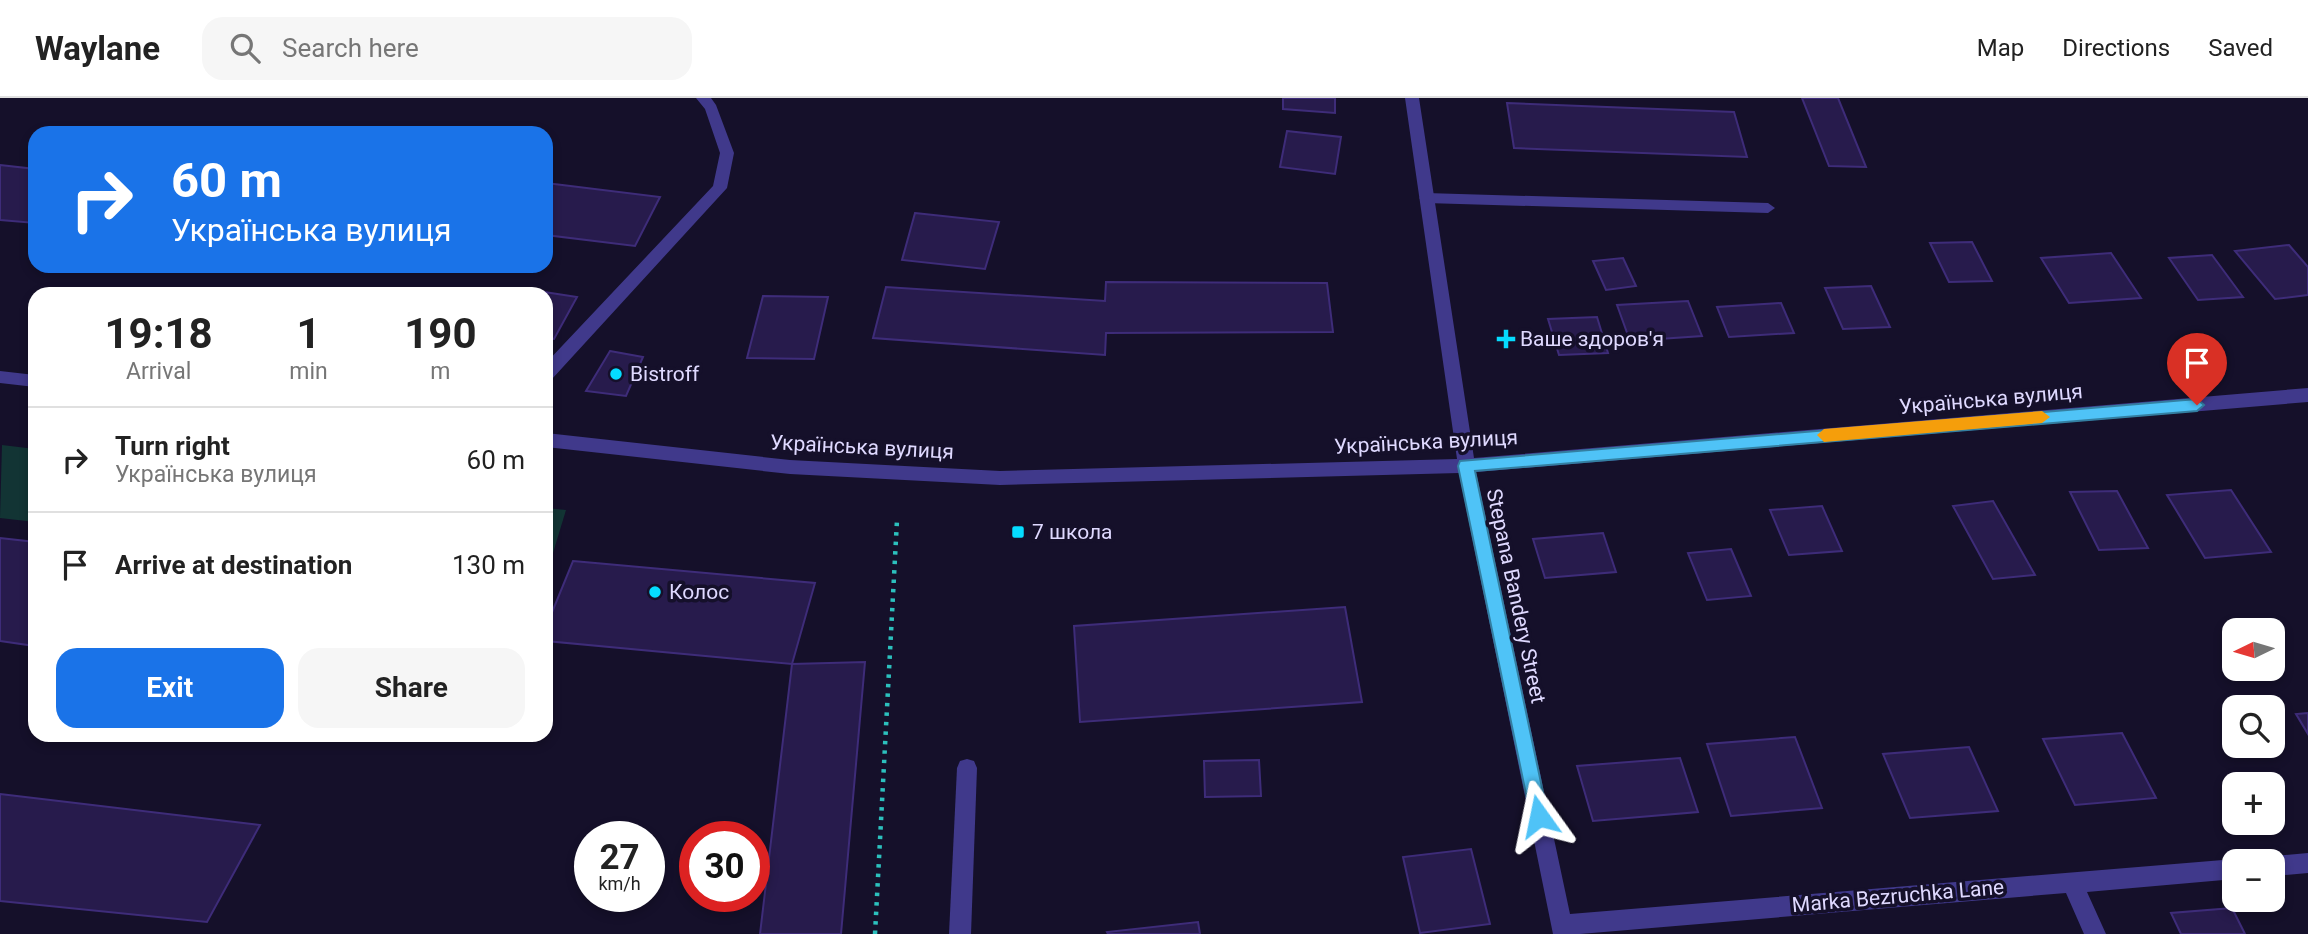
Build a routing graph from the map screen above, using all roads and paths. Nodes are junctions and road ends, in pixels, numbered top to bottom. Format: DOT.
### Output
graph roads {
  1 [pos="703,98"];
  2 [pos="1412,98"];
  3 [pos="1426,198"];
  4 [pos="1768,208"];
  5 [pos="553,366"];
  6 [pos="0,377"];
  7 [pos="28,380"];
  8 [pos="2308,396"];
  9 [pos="553,441"];
  10 [pos="1466,466"];
  11 [pos="897,520"];
  12 [pos="967,768"];
  13 [pos="2308,863"];
  14 [pos="2285,865"];
  15 [pos="2222,870"];
  16 [pos="2071,881"];
  17 [pos="1563,929"];
  18 [pos="875,934"];
  19 [pos="960,934"];
  20 [pos="2095,934"];
  1 -- 5 [label="street"];
  2 -- 3 [label="street, Stepana Bandery Street"];
  3 -- 4 [label="street"];
  3 -- 10 [label="street, Stepana Bandery Street"];
  6 -- 7 [label="street"];
  8 -- 10 [label="street, Українська вулиця"];
  9 -- 10 [label="street, Українська вулиця"];
  10 -- 17 [label="street, Stepana Bandery Street"];
  11 -- 18 [label="path"];
  12 -- 19 [label="street"];
  13 -- 14 [label="street"];
  15 -- 16 [label="street, Marka Bezruchka Lane"];
  16 -- 17 [label="street, Marka Bezruchka Lane"];
  16 -- 20 [label="street"];
}
